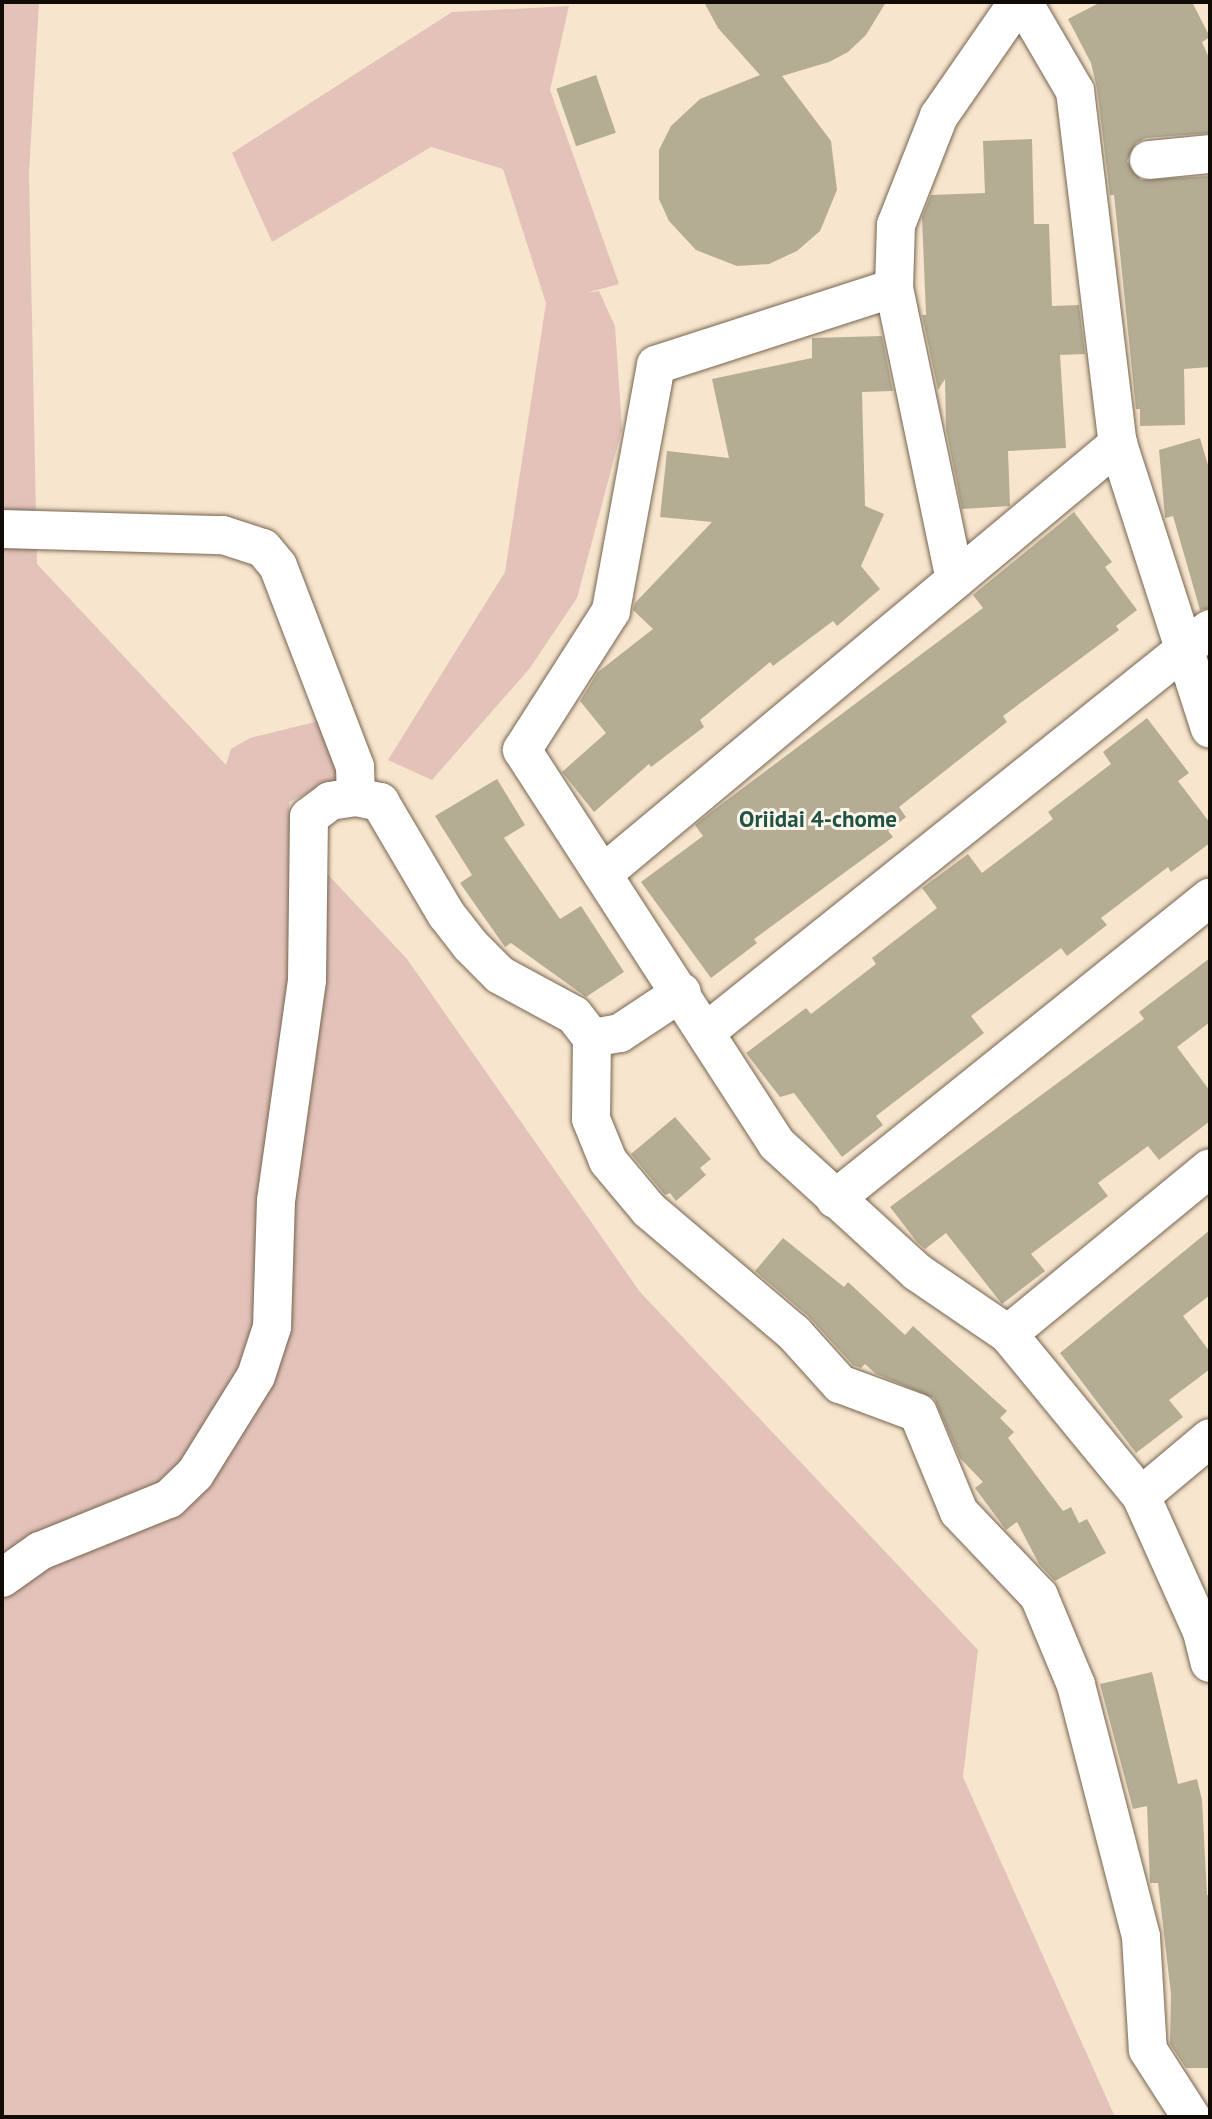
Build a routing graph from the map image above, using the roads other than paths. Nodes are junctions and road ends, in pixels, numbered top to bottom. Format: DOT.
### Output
graph roads {
  1 [pos="1020,2"];
  2 [pos="1210,154"];
  3 [pos="1149,160"];
  4 [pos="894,288"];
  5 [pos="1118,443"];
  6 [pos="2,529"];
  7 [pos="955,580"];
  8 [pos="1196,639"];
  9 [pos="1210,727"];
  10 [pos="356,797"];
  11 [pos="604,873"];
  12 [pos="1210,897"];
  13 [pos="682,992"];
  14 [pos="707,1031"];
  15 [pos="592,1038"];
  16 [pos="1208,1175"];
  17 [pos="835,1199"];
  18 [pos="1009,1334"];
  19 [pos="1210,1438"];
  20 [pos="1140,1496"];
  21 [pos="2,1578"];
  22 [pos="1208,1642"];
  23 [pos="1191,2117"];
  1 -- 4 [label="street"];
  1 -- 5 [label="street"];
  2 -- 3 [label="street"];
  4 -- 7 [label="street"];
  4 -- 11 [label="street"];
  5 -- 7 [label="street"];
  5 -- 8 [label="street"];
  6 -- 10 [label="street"];
  7 -- 11 [label="street"];
  8 -- 9 [label="street"];
  8 -- 14 [label="street"];
  10 -- 15 [label="street"];
  10 -- 21 [label="street"];
  11 -- 13 [label="street"];
  12 -- 17 [label="street"];
  13 -- 14 [label="street"];
  13 -- 15 [label="street"];
  14 -- 17 [label="street"];
  15 -- 23 [label="street"];
  16 -- 18 [label="street"];
  17 -- 18 [label="street"];
  18 -- 20 [label="street"];
  19 -- 20 [label="street"];
  20 -- 22 [label="street"];
}
